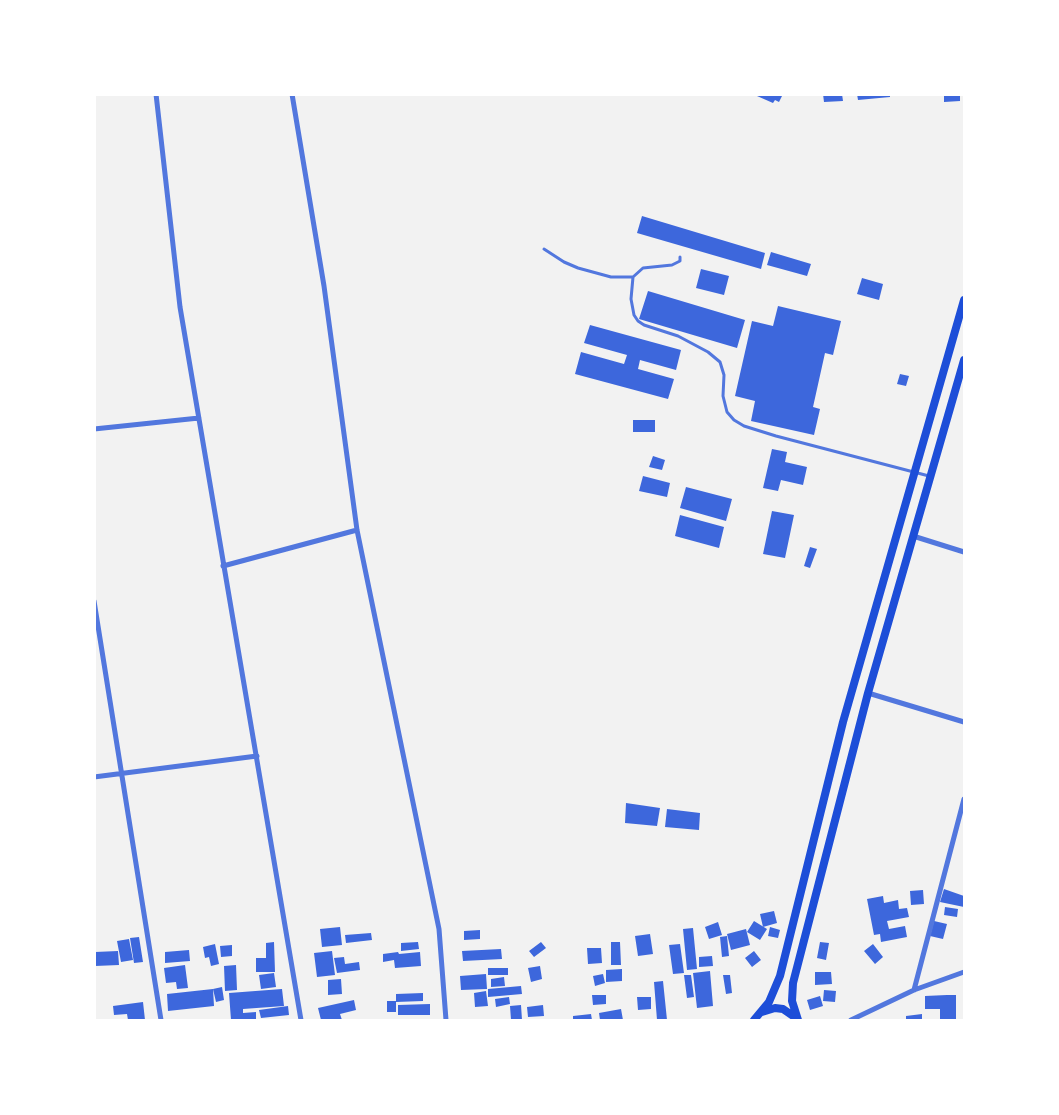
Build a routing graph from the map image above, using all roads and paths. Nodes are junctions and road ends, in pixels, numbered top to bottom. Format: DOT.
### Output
graph roads {
  1 [pos="156,94"];
  2 [pos="292,94"];
  3 [pos="544,249"];
  4 [pos="680,257"];
  5 [pos="633,277"];
  6 [pos="964,300"];
  7 [pos="964,360"];
  8 [pos="200,418"];
  9 [pos="94,429"];
  10 [pos="915,472"];
  11 [pos="930,477"];
  12 [pos="357,530"];
  13 [pos="913,536"];
  14 [pos="964,552"];
  15 [pos="222,566"];
  16 [pos="94,601"];
  17 [pos="868,693"];
  18 [pos="964,722"];
  19 [pos="257,756"];
  20 [pos="122,774"];
  21 [pos="94,777"];
  22 [pos="964,799"];
  23 [pos="964,972"];
  24 [pos="914,990"];
  25 [pos="758,1016"];
  26 [pos="160,1020"];
  27 [pos="302,1020"];
  28 [pos="446,1020"];
  29 [pos="746,1020"];
  30 [pos="798,1020"];
  31 [pos="851,1020"];
  1 -- 8 [label="street"];
  2 -- 12 [label="street"];
  3 -- 5 [label="lane"];
  4 -- 5 [label="lane"];
  5 -- 10 [label="lane"];
  6 -- 10 [label="main road"];
  7 -- 11 [label="main road"];
  8 -- 9 [label="street"];
  8 -- 15 [label="street"];
  10 -- 11 [label="lane"];
  10 -- 25 [label="main road"];
  11 -- 13 [label="main road"];
  12 -- 15 [label="street"];
  12 -- 28 [label="street"];
  13 -- 14 [label="street"];
  13 -- 17 [label="main road"];
  15 -- 19 [label="street"];
  16 -- 20 [label="street"];
  17 -- 18 [label="street"];
  17 -- 30 [label="main road"];
  19 -- 20 [label="street"];
  19 -- 27 [label="street"];
  20 -- 21 [label="street"];
  20 -- 26 [label="street"];
  22 -- 24 [label="street"];
  23 -- 24 [label="street"];
  24 -- 31 [label="street"];
  25 -- 29 [label="main road"];
  25 -- 30 [label="main road"];
}
